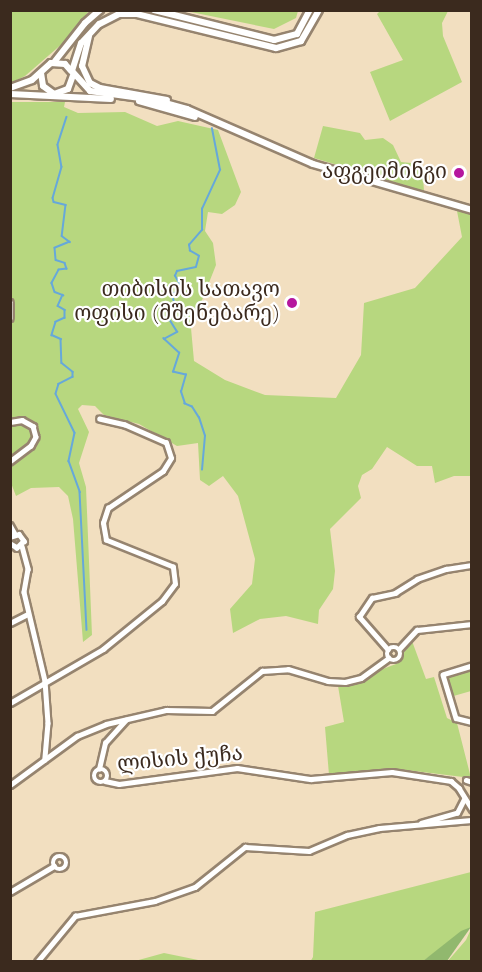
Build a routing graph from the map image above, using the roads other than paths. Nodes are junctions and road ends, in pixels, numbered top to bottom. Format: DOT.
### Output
graph roads {
  1 [pos="100,10"];
  2 [pos="154,10"];
  3 [pos="310,10"];
  4 [pos="319,10"];
  5 [pos="91,32"];
  6 [pos="55,62"];
  7 [pos="41,72"];
  8 [pos="72,73"];
  9 [pos="10,88"];
  10 [pos="10,94"];
  11 [pos="54,94"];
  12 [pos="187,110"];
  13 [pos="205,119"];
  14 [pos="471,210"];
  15 [pos="10,302"];
  16 [pos="10,318"];
  17 [pos="100,419"];
  18 [pos="10,422"];
  19 [pos="10,462"];
  20 [pos="10,525"];
  21 [pos="13,535"];
  22 [pos="10,544"];
  23 [pos="22,546"];
  24 [pos="471,566"];
  25 [pos="28,614"];
  26 [pos="10,623"];
  27 [pos="471,624"];
  28 [pos="399,649"];
  29 [pos="388,650"];
  30 [pos="389,658"];
  31 [pos="471,666"];
  32 [pos="45,681"];
  33 [pos="10,703"];
  34 [pos="128,719"];
  35 [pos="471,722"];
  36 [pos="45,760"];
  37 [pos="99,769"];
  38 [pos="105,781"];
  39 [pos="10,785"];
  40 [pos="464,796"];
  41 [pos="471,810"];
  42 [pos="471,820"];
  43 [pos="416,825"];
  44 [pos="54,866"];
  45 [pos="10,892"];
  46 [pos="37,962"];
  1 -- 6 [label="main road"];
  2 -- 3 [label="main road"];
  4 -- 5 [label="main road"];
  5 -- 8 [label="main road"];
  5 -- 12 [label="main road"];
  6 -- 7 [label="main road"];
  6 -- 8 [label="main road"];
  7 -- 9 [label="main road"];
  7 -- 11 [label="main road"];
  8 -- 11 [label="main road"];
  8 -- 12 [label="main road"];
  10 -- 11 [label="main road"];
  11 -- 13 [label="main road"];
  12 -- 13 [label="main road"];
  13 -- 14 [label="main road"];
  15 -- 16 [label="street"];
  17 -- 32 [label="street"];
  18 -- 19 [label="street"];
  20 -- 21 [label="street"];
  21 -- 23 [label="street"];
  22 -- 23 [label="street"];
  23 -- 25 [label="street"];
  24 -- 29 [label="street"];
  25 -- 26 [label="street"];
  25 -- 32 [label="street"];
  27 -- 28 [label="street"];
  28 -- 29 [label="street"];
  28 -- 30 [label="street"];
  29 -- 30 [label="street"];
  30 -- 34 [label="street"];
  31 -- 35 [label="street"];
  32 -- 33 [label="street"];
  32 -- 36 [label="street"];
  34 -- 36 [label="street"];
  34 -- 37 [label="street, ლისის ქუჩა"];
  36 -- 39 [label="street"];
  37 -- 38 [label="street"];
  37 -- 38 [label="street"];
  38 -- 40 [label="street, ლისის ქუჩა"];
  40 -- 41 [label="street, ლისის ქუჩა"];
  40 -- 43 [label="street"];
  41 -- 42 [label="street"];
  42 -- 43 [label="street"];
  43 -- 46 [label="street"];
  44 -- 45 [label="street"];
}
